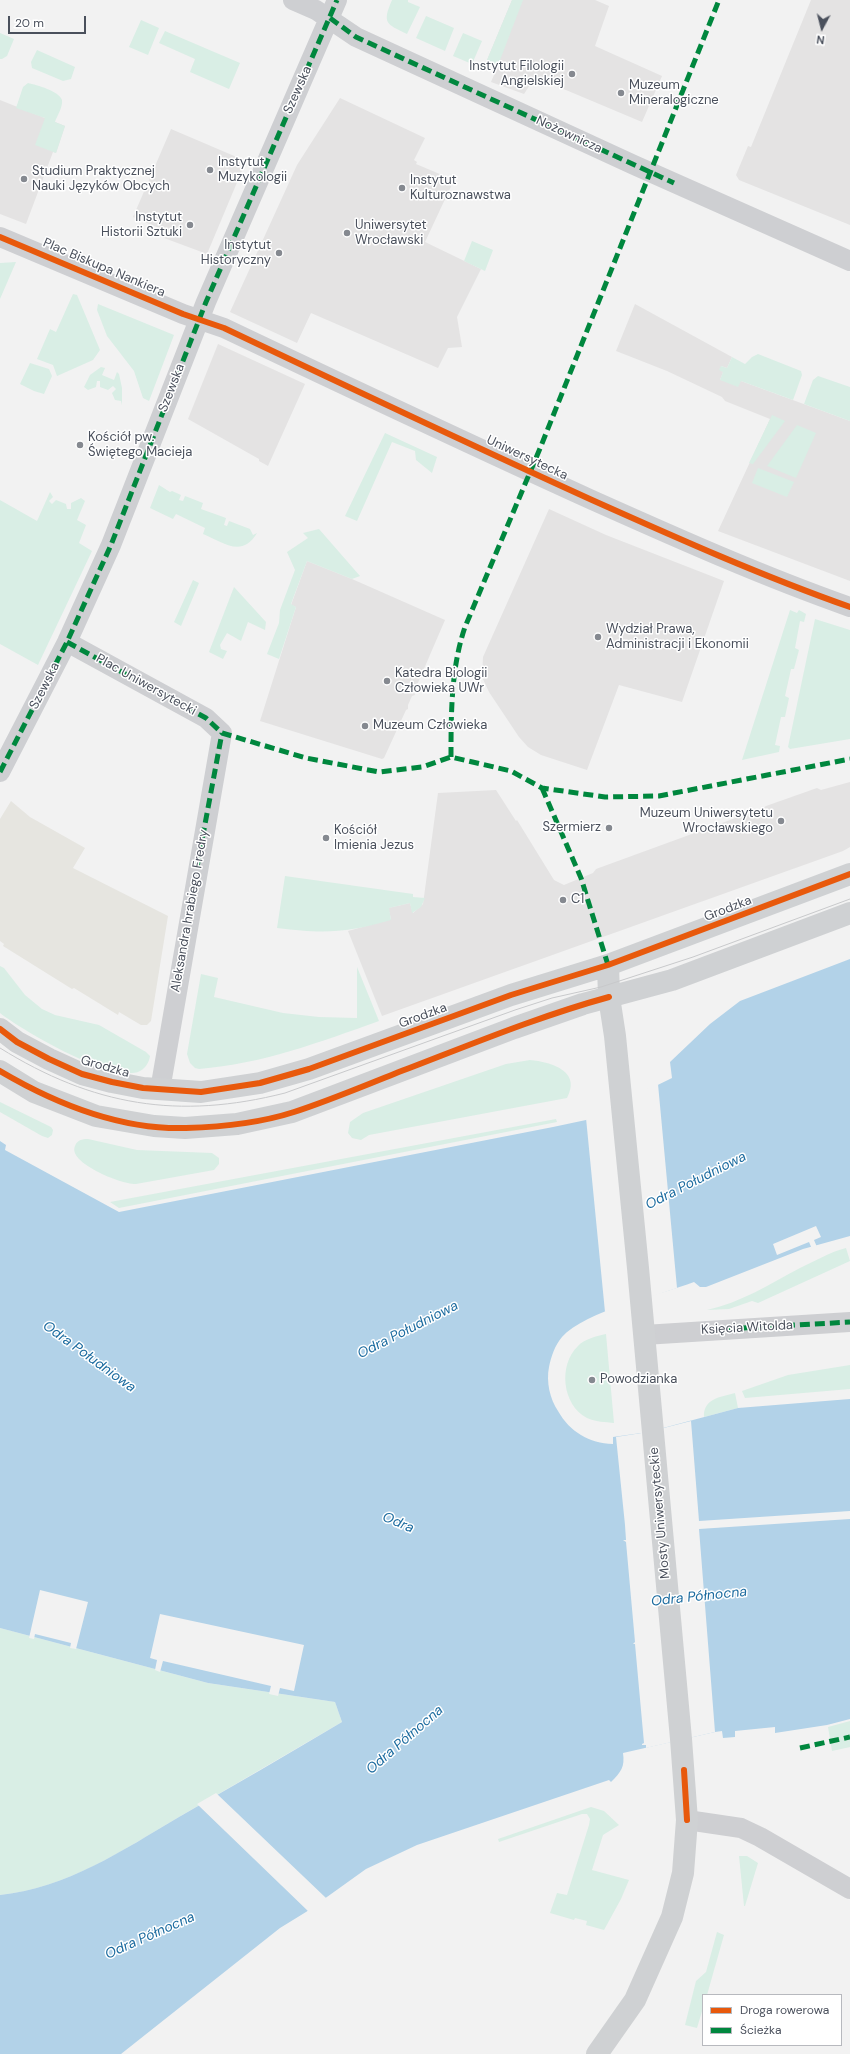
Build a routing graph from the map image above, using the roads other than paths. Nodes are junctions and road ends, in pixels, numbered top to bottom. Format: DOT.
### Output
graph roads {
  1 [pos="293,0"];
  2 [pos="334,9"];
  3 [pos="0,237"];
  4 [pos="850,262"];
  5 [pos="199,320"];
  6 [pos="850,607"];
  7 [pos="67,642"];
  8 [pos="222,733"];
  9 [pos="0,772"];
  10 [pos="850,874"];
  11 [pos="850,913"];
  12 [pos="608,965"];
  13 [pos="609,997"];
  14 [pos="0,1029"];
  15 [pos="0,1071"];
  16 [pos="160,1090"];
  17 [pos="850,1322"];
  18 [pos="644,1335"];
  19 [pos="687,1820"];
  20 [pos="850,1889"];
  21 [pos="597,2054"];
  1 -- 2 [label="street, Nożownicza"];
  2 -- 4 [label="street, Nożownicza"];
  2 -- 5 [label="street, Szewska"];
  3 -- 5 [label="street, Plac Biskupa Nankiera"];
  5 -- 6 [label="street, Uniwersytecka"];
  5 -- 7 [label="street, Szewska"];
  7 -- 8 [label="street, Plac Uniwersytecki"];
  7 -- 9 [label="street, Szewska"];
  8 -- 16 [label="street, Aleksandra hrabiego Fredry"];
  10 -- 12 [label="street, Grodzka"];
  11 -- 13 [label="street"];
  12 -- 13 [label="street"];
  12 -- 16 [label="street, Grodzka"];
  13 -- 15 [label="street"];
  13 -- 18 [label="street, Mosty Uniwersyteckie"];
  14 -- 16 [label="street, Grodzka"];
  17 -- 18 [label="street, Księcia Witolda"];
  18 -- 19 [label="street, Mosty Uniwersyteckie"];
  19 -- 20 [label="street"];
  19 -- 21 [label="street, Mosty Uniwersyteckie"];
}
